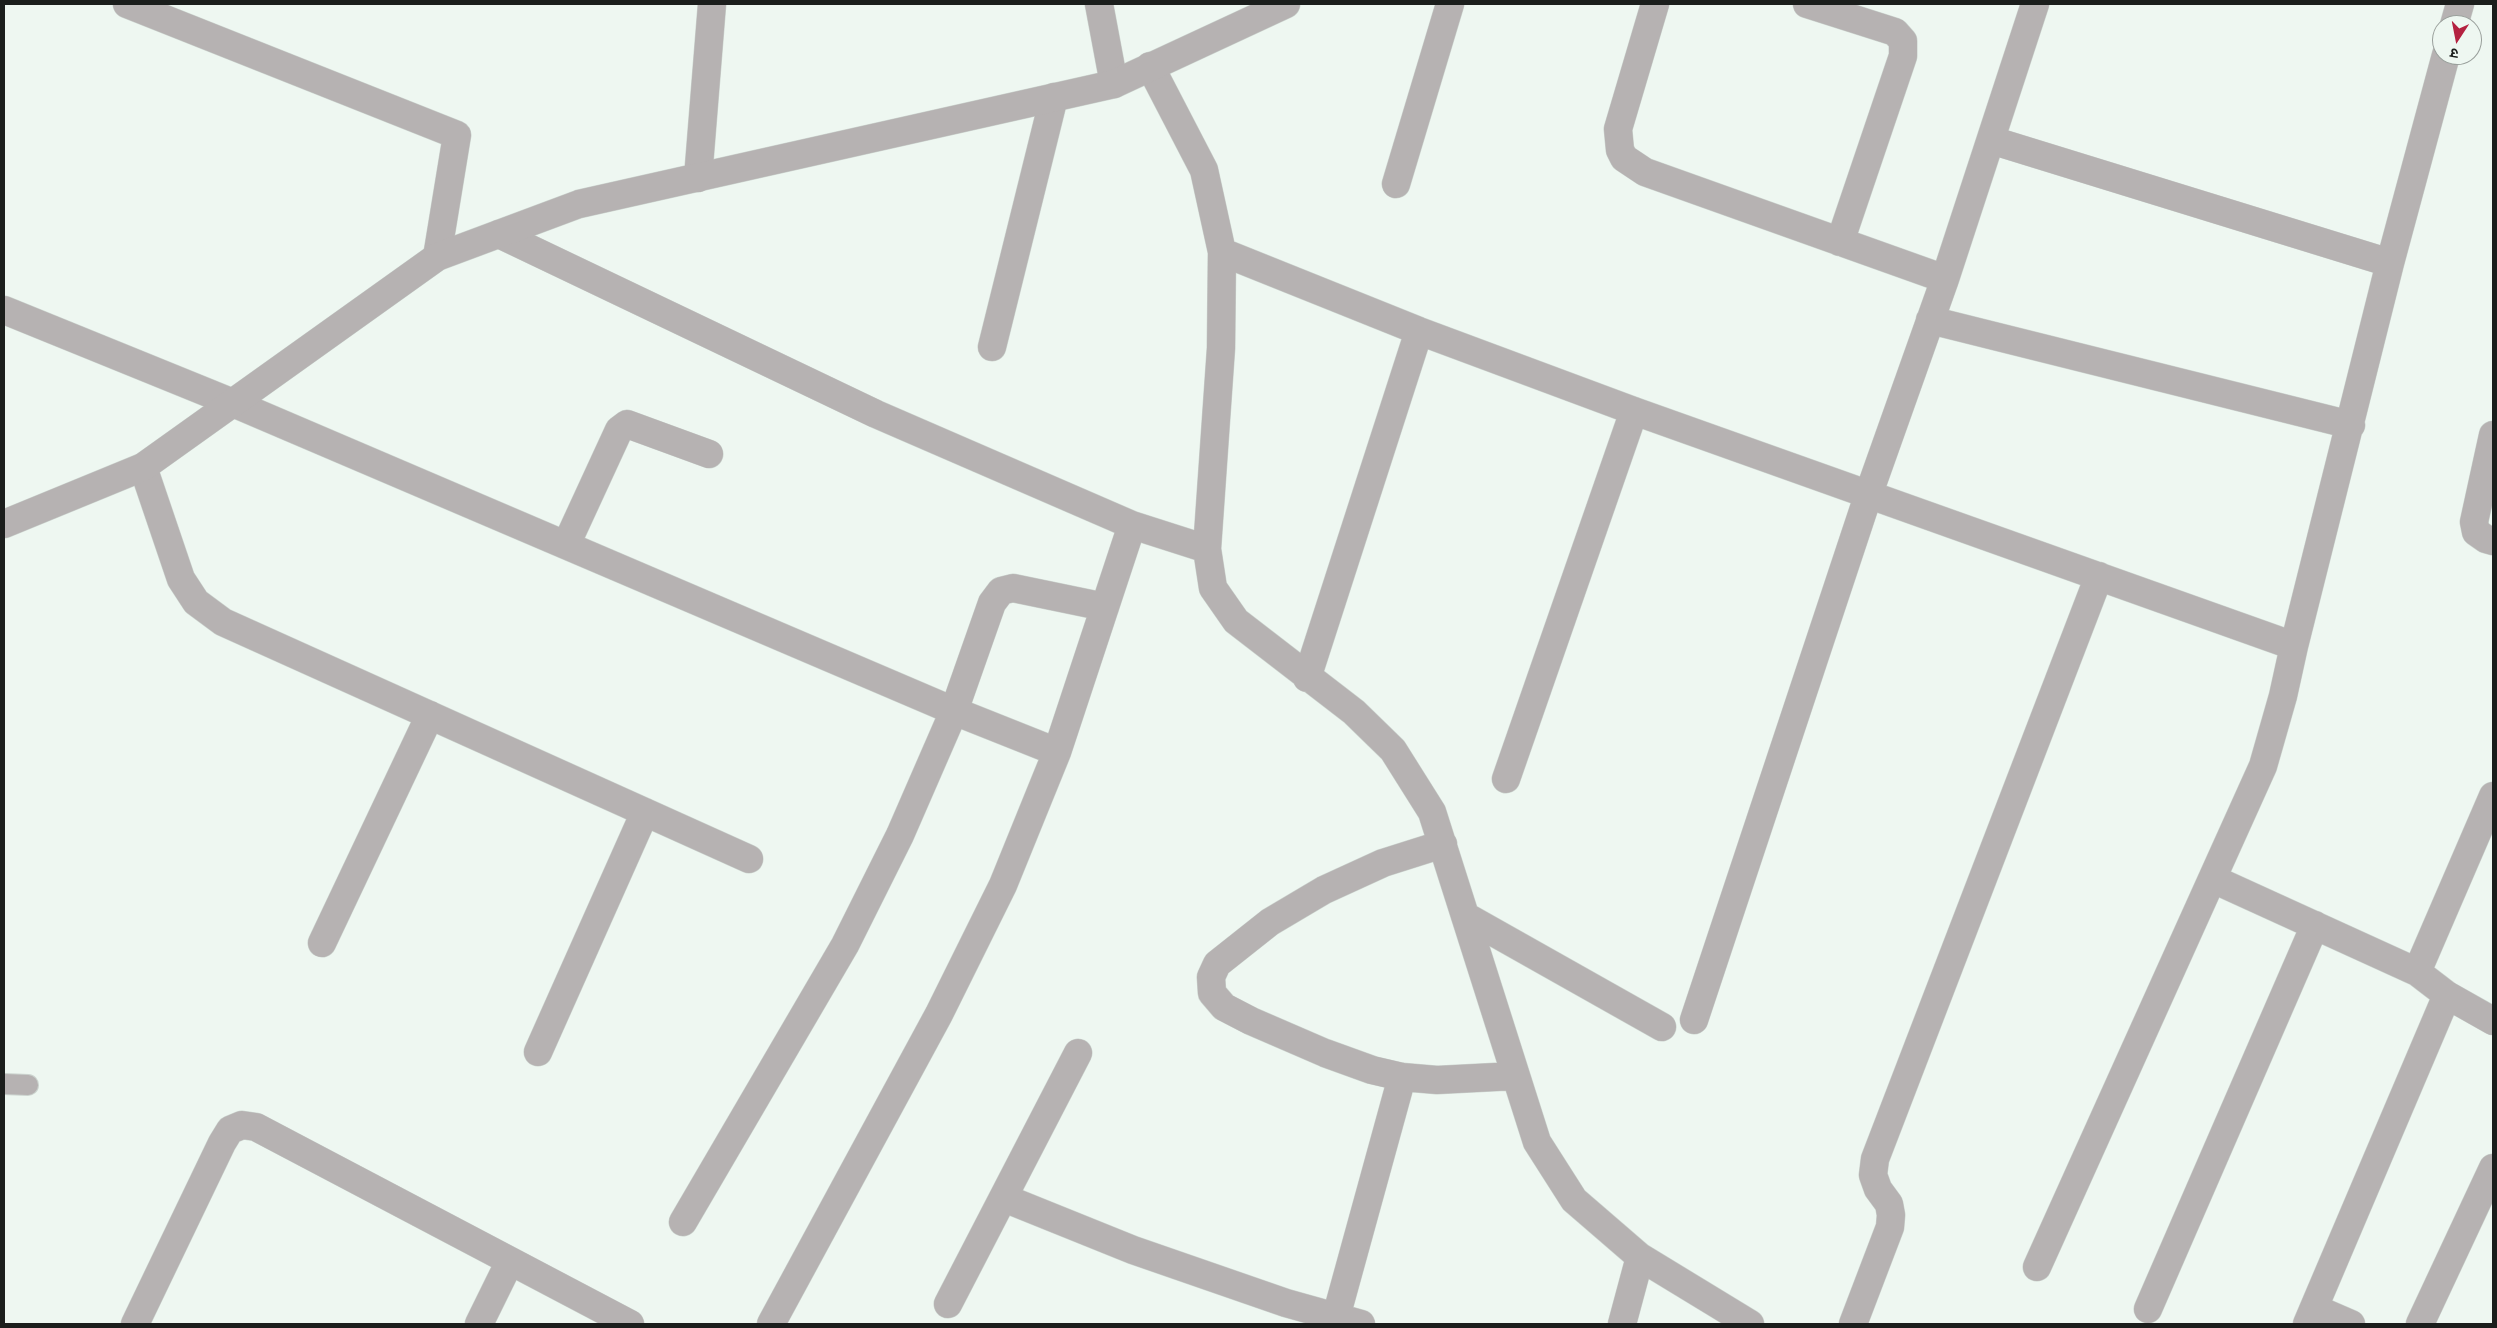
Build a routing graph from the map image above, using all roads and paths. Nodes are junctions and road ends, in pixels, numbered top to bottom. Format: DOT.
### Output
graph roads {
  1 [pos="127,4"];
  2 [pos="712,4"];
  3 [pos="1099,4"];
  4 [pos="1286,4"];
  5 [pos="1450,4"];
  6 [pos="1655,4"];
  7 [pos="1807,4"];
  8 [pos="2035,4"];
  9 [pos="2443,65"];
  10 [pos="1150,66"];
  11 [pos="1114,84"];
  12 [pos="1054,97"];
  13 [pos="1991,140"];
  14 [pos="698,178"];
  15 [pos="1396,184"];
  16 [pos="499,234"];
  17 [pos="1840,242"];
  18 [pos="1222,252"];
  19 [pos="437,257"];
  20 [pos="2390,263"];
  21 [pos="1945,279"];
  22 [pos="4,310"];
  23 [pos="1930,320"];
  24 [pos="1419,331"];
  25 [pos="992,347"];
  26 [pos="233,403"];
  27 [pos="1634,411"];
  28 [pos="2351,425"];
  29 [pos="2493,435"];
  30 [pos="709,454"];
  31 [pos="143,467"];
  32 [pos="1869,493"];
  33 [pos="4,524"];
  34 [pos="1132,525"];
  35 [pos="2493,542"];
  36 [pos="566,545"];
  37 [pos="1207,549"];
  38 [pos="2098,576"];
  39 [pos="1105,607"];
  40 [pos="2294,646"];
  41 [pos="1307,678"];
  42 [pos="954,711"];
  43 [pos="430,715"];
  44 [pos="1057,752"];
  45 [pos="1506,779"];
  46 [pos="2493,796"];
  47 [pos="645,812"];
  48 [pos="1443,844"];
  49 [pos="749,859"];
  50 [pos="2213,879"];
  51 [pos="1465,916"];
  52 [pos="2315,924"];
  53 [pos="322,943"];
  54 [pos="2417,972"];
  55 [pos="2447,995"];
  56 [pos="1694,1020"];
  57 [pos="2493,1021"];
  58 [pos="1662,1027"];
  59 [pos="538,1052"];
  60 [pos="1078,1053"];
  61 [pos="1516,1076"];
  62 [pos="1402,1077"];
  63 [pos="4,1084"];
  64 [pos="28,1085"];
  65 [pos="2493,1168"];
  66 [pos="1004,1198"];
  67 [pos="683,1222"];
  68 [pos="1640,1256"];
  69 [pos="510,1260"];
  70 [pos="2037,1267"];
  71 [pos="948,1304"];
  72 [pos="2148,1309"];
  73 [pos="2310,1316"];
  74 [pos="1349,1321"];
  75 [pos="135,1324"];
  76 [pos="479,1324"];
  77 [pos="630,1324"];
  78 [pos="770,1324"];
  79 [pos="1622,1324"];
  80 [pos="1750,1324"];
  81 [pos="1853,1324"];
  82 [pos="2351,1324"];
  83 [pos="2420,1324"];
  1 -- 19 [label="street"];
  2 -- 14 [label="street"];
  3 -- 11 [label="street"];
  4 -- 10 [label="street"];
  5 -- 15 [label="street"];
  6 -- 17 [label="street"];
  7 -- 17 [label="street"];
  8 -- 13 [label="street"];
  9 -- 20 [label="street"];
  10 -- 11 [label="street"];
  10 -- 18 [label="street"];
  11 -- 12 [label="street"];
  12 -- 14 [label="street"];
  12 -- 25 [label="street"];
  13 -- 20 [label="street"];
  13 -- 21 [label="street"];
  14 -- 16 [label="street"];
  16 -- 19 [label="street"];
  16 -- 34 [label="street"];
  17 -- 21 [label="street"];
  18 -- 24 [label="street"];
  18 -- 37 [label="street"];
  19 -- 26 [label="street"];
  20 -- 28 [label="street"];
  21 -- 23 [label="street"];
  22 -- 26 [label="street"];
  23 -- 28 [label="street"];
  23 -- 32 [label="street"];
  24 -- 27 [label="street"];
  24 -- 41 [label="street"];
  26 -- 31 [label="street"];
  26 -- 36 [label="street"];
  27 -- 32 [label="street"];
  27 -- 45 [label="street"];
  28 -- 40 [label="street"];
  29 -- 35 [label="street"];
  30 -- 36 [label="street"];
  31 -- 33 [label="street"];
  31 -- 43 [label="street"];
  32 -- 38 [label="street"];
  32 -- 56 [label="street"];
  34 -- 37 [label="street"];
  34 -- 39 [label="street"];
  36 -- 42 [label="street"];
  37 -- 41 [label="street"];
  38 -- 40 [label="street"];
  38 -- 81 [label="street"];
  39 -- 42 [label="street"];
  39 -- 44 [label="street"];
  40 -- 50 [label="street"];
  41 -- 48 [label="street"];
  42 -- 44 [label="street"];
  42 -- 67 [label="street"];
  43 -- 47 [label="street"];
  43 -- 53 [label="street"];
  44 -- 78 [label="street"];
  46 -- 54 [label="street"];
  47 -- 49 [label="street"];
  47 -- 59 [label="street"];
  48 -- 51 [label="street"];
  48 -- 62 [label="street"];
  50 -- 52 [label="street"];
  50 -- 70 [label="street"];
  51 -- 58 [label="street"];
  51 -- 61 [label="street"];
  52 -- 54 [label="street"];
  52 -- 72 [label="street"];
  54 -- 55 [label="street"];
  55 -- 57 [label="street"];
  55 -- 73 [label="street"];
  60 -- 66 [label="street"];
  61 -- 62 [label="street"];
  61 -- 68 [label="street"];
  62 -- 74 [label="street"];
  63 -- 64 [label="lane"];
  65 -- 83 [label="street"];
  66 -- 71 [label="street"];
  66 -- 74 [label="street"];
  68 -- 79 [label="street"];
  68 -- 80 [label="street"];
  69 -- 75 [label="street"];
  69 -- 76 [label="street"];
  69 -- 77 [label="street"];
  73 -- 82 [label="street"];
}
